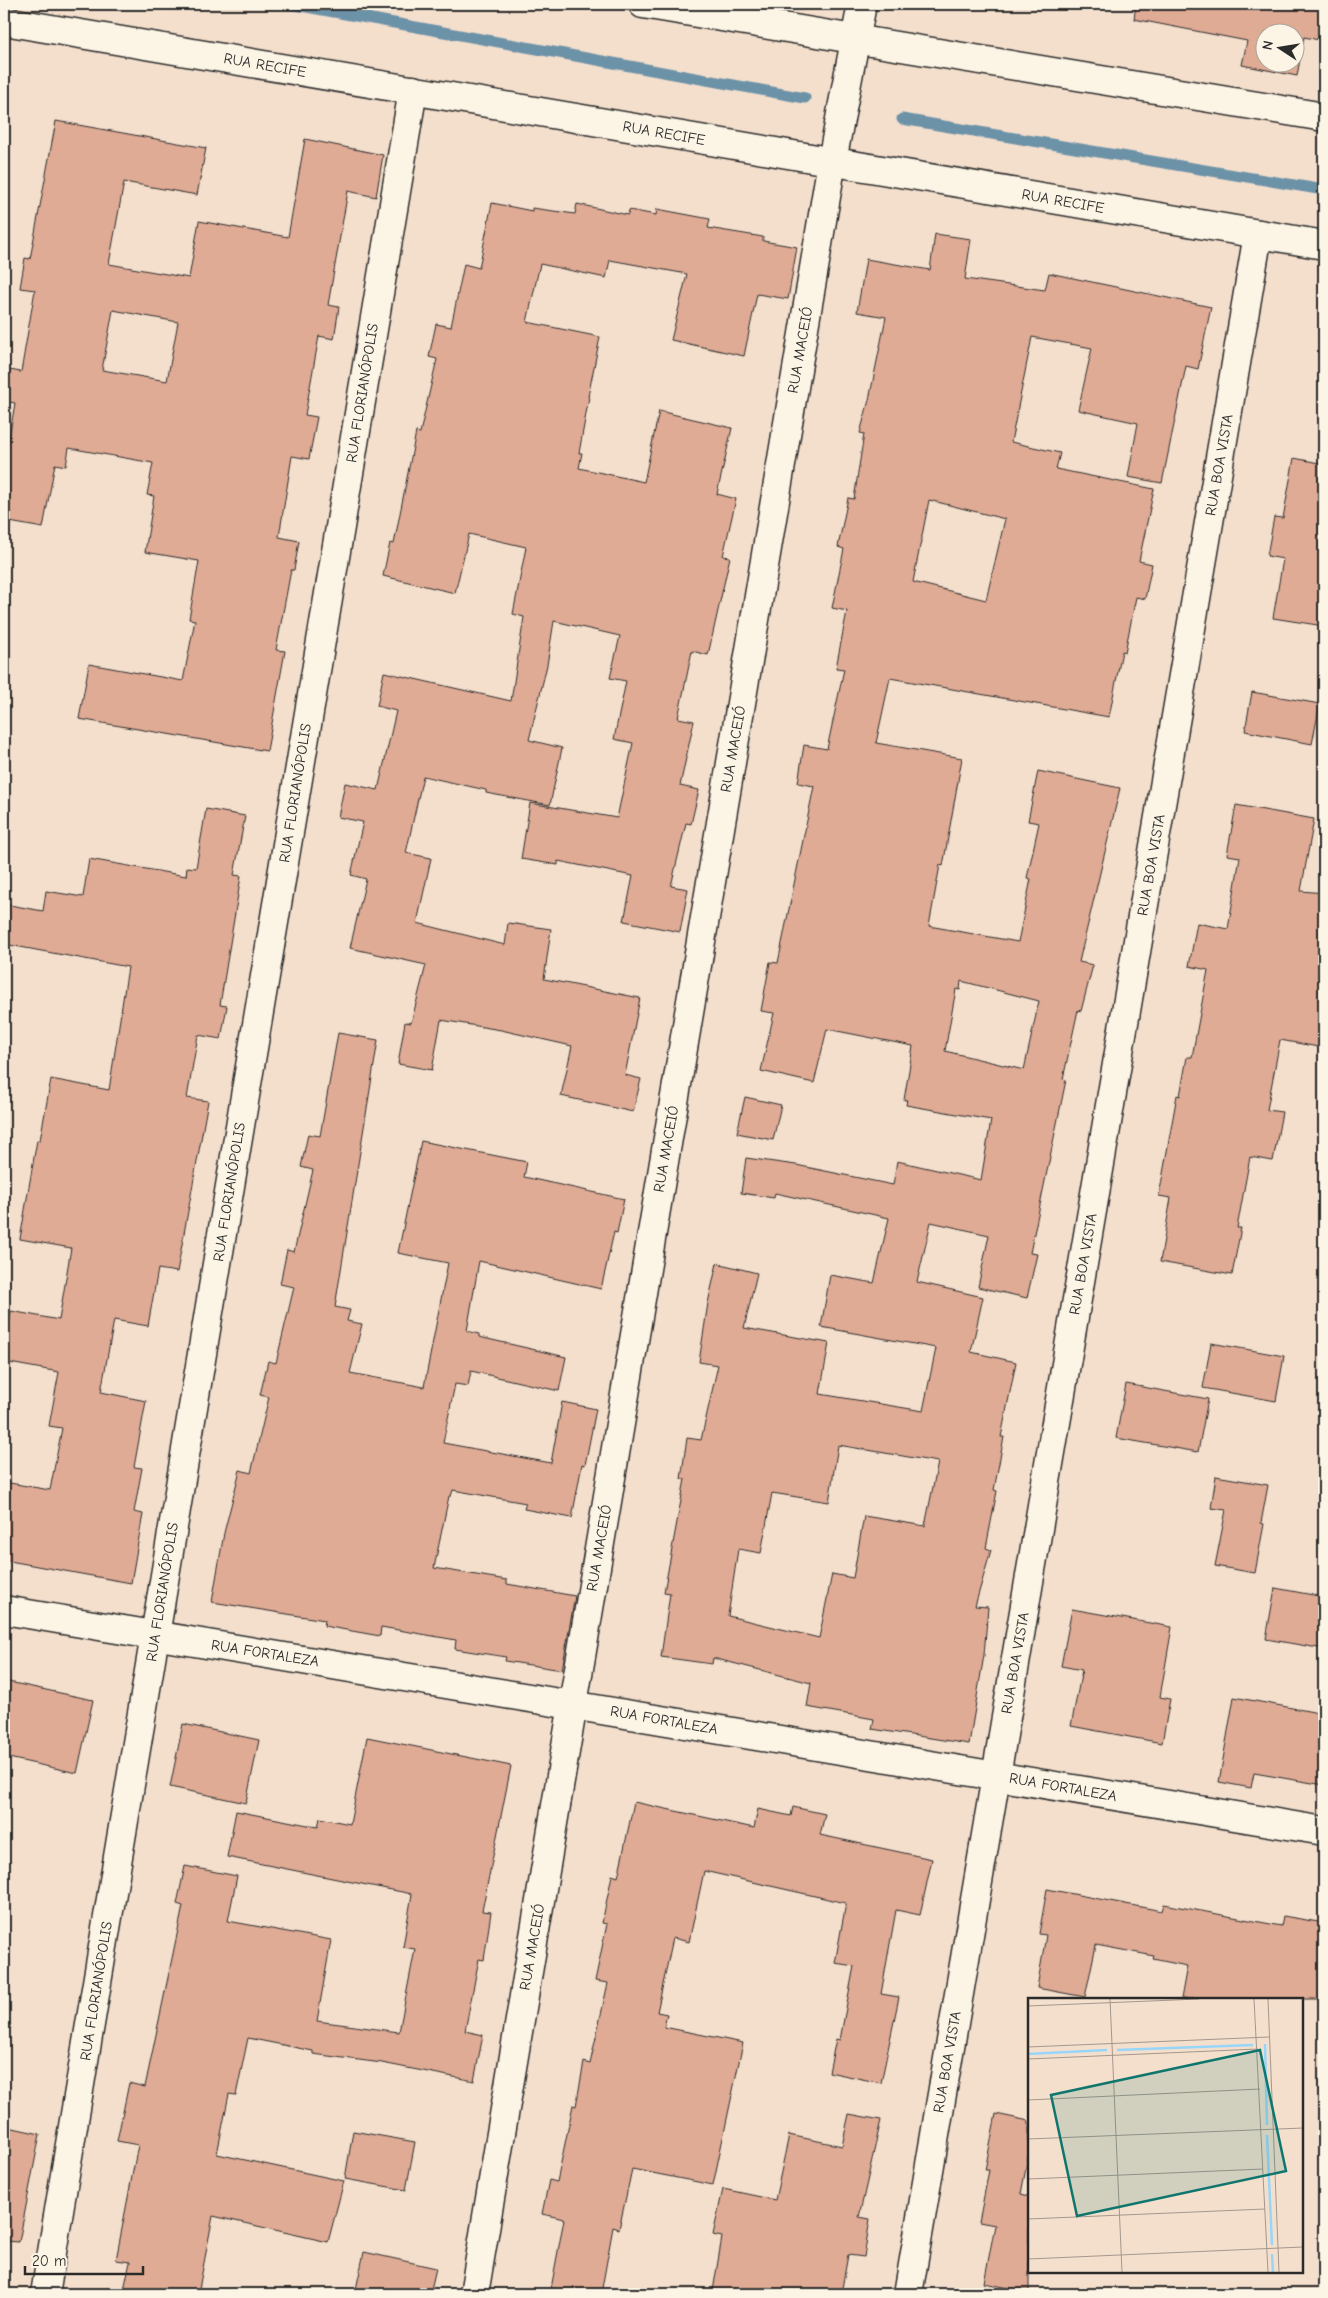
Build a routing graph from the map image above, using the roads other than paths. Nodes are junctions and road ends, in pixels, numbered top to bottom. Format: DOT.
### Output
graph roads {
  1 [pos="643,4"];
  2 [pos="862,4"];
  3 [pos="4,21"];
  4 [pos="856,39"];
  5 [pos="412,90"];
  6 [pos="1324,117"];
  7 [pos="832,162"];
  8 [pos="1258,234"];
  9 [pos="1324,245"];
  10 [pos="4,1610"];
  11 [pos="155,1635"];
  12 [pos="573,1705"];
  13 [pos="996,1776"];
  14 [pos="1324,1831"];
  15 [pos="45,2294"];
  16 [pos="474,2294"];
  17 [pos="908,2294"];
  1 -- 4 [label="street"];
  2 -- 4 [label="street, RUA MACEIÓ"];
  3 -- 5 [label="street, RUA RECIFE"];
  4 -- 6 [label="street"];
  4 -- 7 [label="street, RUA MACEIÓ"];
  5 -- 7 [label="street, RUA RECIFE"];
  5 -- 11 [label="street, RUA FLORIANÓPOLIS"];
  7 -- 8 [label="street, RUA RECIFE"];
  7 -- 12 [label="street, RUA MACEIÓ"];
  8 -- 9 [label="street, RUA RECIFE"];
  8 -- 13 [label="street, RUA BOA VISTA"];
  10 -- 11 [label="street, RUA FORTALEZA"];
  11 -- 12 [label="street, RUA FORTALEZA"];
  11 -- 15 [label="street, RUA FLORIANÓPOLIS"];
  12 -- 13 [label="street, RUA FORTALEZA"];
  12 -- 16 [label="street, RUA MACEIÓ"];
  13 -- 14 [label="street, RUA FORTALEZA"];
  13 -- 17 [label="street, RUA BOA VISTA"];
}
